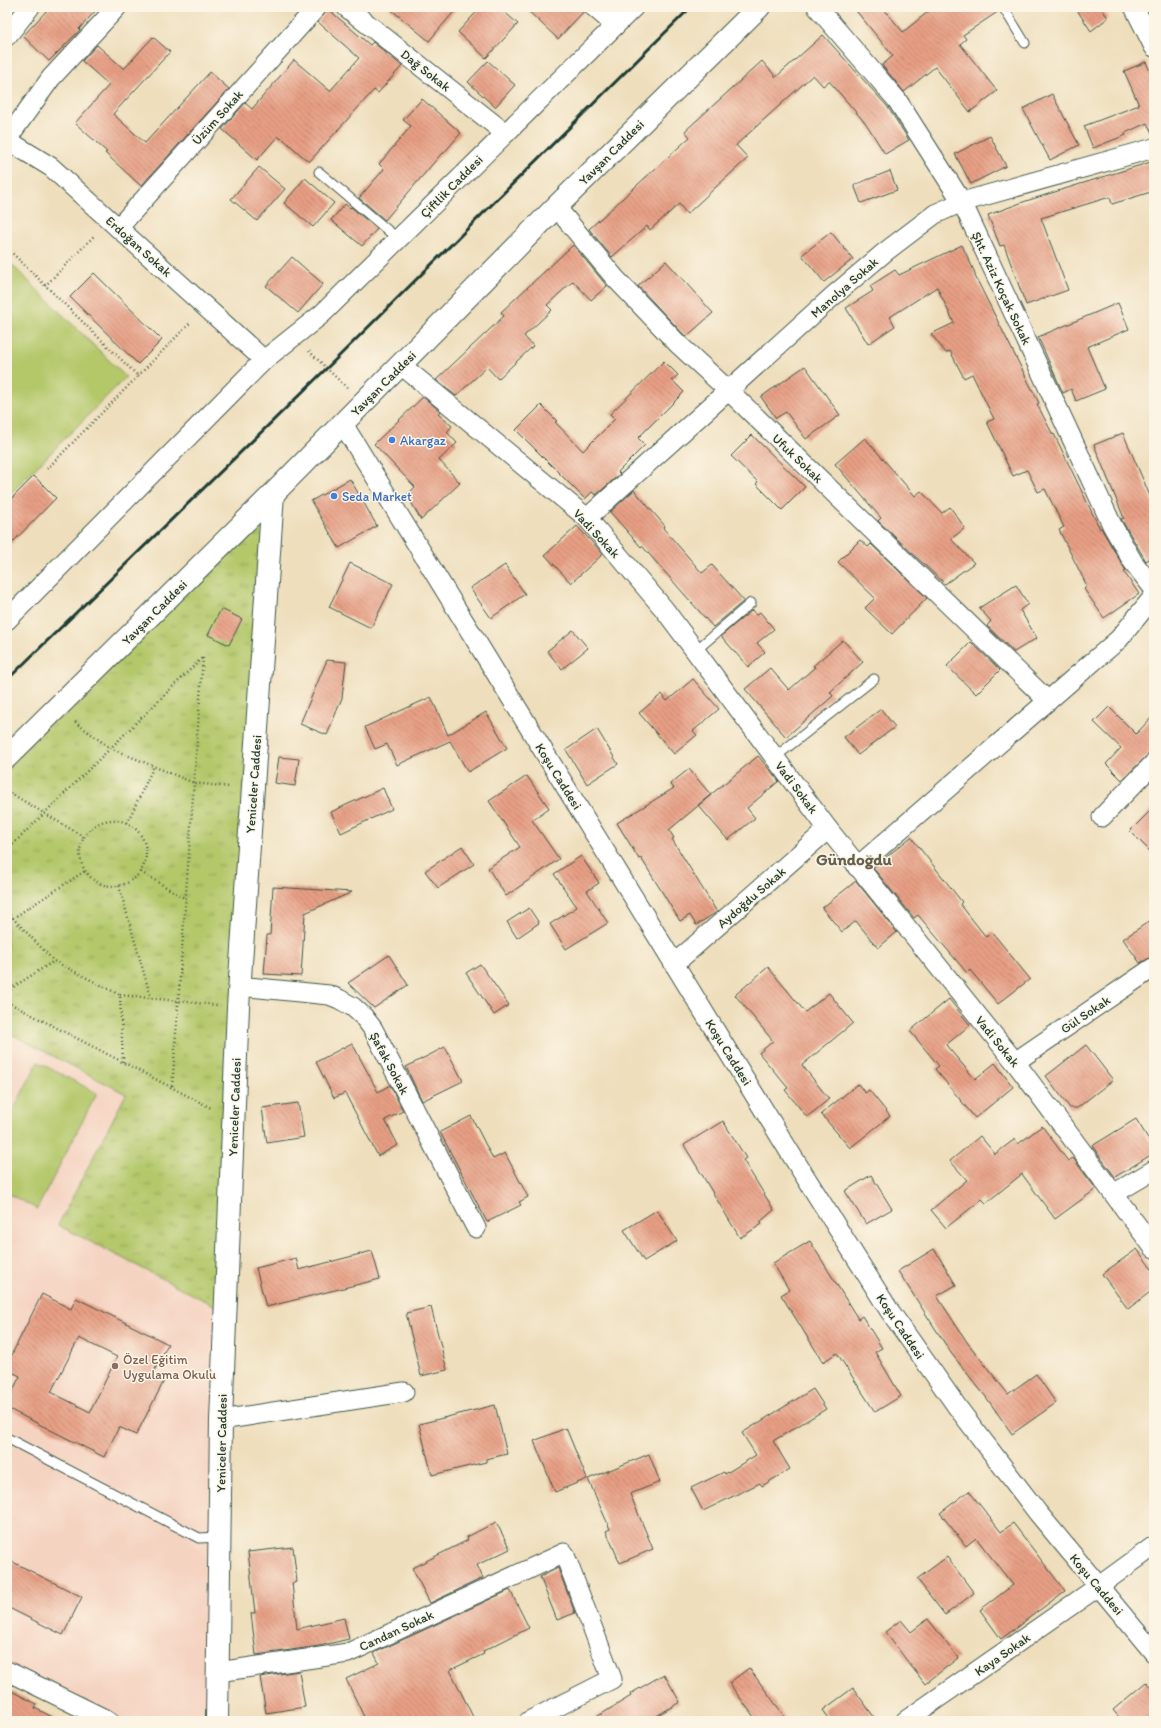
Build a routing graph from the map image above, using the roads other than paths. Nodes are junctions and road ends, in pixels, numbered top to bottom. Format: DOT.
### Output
graph roads {
  1 [pos="30,7"];
  2 [pos="117,7"];
  3 [pos="317,7"];
  4 [pos="346,7"];
  5 [pos="594,7"];
  6 [pos="634,7"];
  7 [pos="759,7"];
  8 [pos="818,7"];
  9 [pos="1003,7"];
  10 [pos="1134,7"];
  11 [pos="615,25"];
  12 [pos="7,36"];
  13 [pos="1026,43"];
  14 [pos="1154,48"];
  15 [pos="505,133"];
  16 [pos="7,140"];
  17 [pos="1154,148"];
  18 [pos="319,172"];
  19 [pos="962,202"];
  20 [pos="556,207"];
  21 [pos="114,224"];
  22 [pos="398,239"];
  23 [pos="264,360"];
  24 [pos="401,365"];
  25 [pos="728,390"];
  26 [pos="343,424"];
  27 [pos="273,494"];
  28 [pos="588,518"];
  29 [pos="1154,589"];
  30 [pos="1154,596"];
  31 [pos="751,602"];
  32 [pos="7,620"];
  33 [pos="695,651"];
  34 [pos="874,679"];
  35 [pos="1048,701"];
  36 [pos="7,757"];
  37 [pos="774,758"];
  38 [pos="1154,763"];
  39 [pos="1102,817"];
  40 [pos="828,829"];
  41 [pos="857,867"];
  42 [pos="674,964"];
  43 [pos="1154,967"];
  44 [pos="238,997"];
  45 [pos="1015,1062"];
  46 [pos="1154,1170"];
  47 [pos="1115,1193"];
  48 [pos="476,1228"];
  49 [pos="1154,1248"];
  50 [pos="404,1392"];
  51 [pos="221,1420"];
  52 [pos="7,1438"];
  53 [pos="220,1537"];
  54 [pos="1154,1546"];
  55 [pos="1099,1586"];
  56 [pos="1154,1653"];
  57 [pos="7,1671"];
  58 [pos="218,1672"];
  59 [pos="109,1721"];
  60 [pos="217,1721"];
  61 [pos="529,1721"];
  62 [pos="905,1721"];
  1 -- 12 [label="street"];
  2 -- 16 [label="street"];
  3 -- 21 [label="street, Üzüm Sokak"];
  4 -- 15 [label="street, Dağ Sokak"];
  5 -- 11 [label="street"];
  6 -- 11 [label="street, Çiftlik Caddesi"];
  7 -- 20 [label="street, Yavşan Caddesi"];
  8 -- 19 [label="street, Şht. Aziz Koçak Sokak"];
  9 -- 13 [label="lane"];
  10 -- 14 [label="street"];
  11 -- 15 [label="street, Çiftlik Caddesi"];
  15 -- 22 [label="street, Çiftlik Caddesi"];
  16 -- 21 [label="street, Erdoğan Sokak"];
  17 -- 19 [label="street, Manolya Sokak"];
  18 -- 22 [label="lane"];
  19 -- 25 [label="street, Manolya Sokak"];
  19 -- 29 [label="street, Şht. Aziz Koçak Sokak"];
  20 -- 24 [label="street, Yavşan Caddesi"];
  20 -- 25 [label="street, Ufuk Sokak"];
  21 -- 23 [label="street, Erdoğan Sokak"];
  22 -- 23 [label="street, Çiftlik Caddesi"];
  23 -- 32 [label="street, Çiftlik Caddesi"];
  24 -- 26 [label="street, Yavşan Caddesi"];
  24 -- 28 [label="street, Vadi Sokak"];
  25 -- 28 [label="street, Manolya Sokak"];
  25 -- 35 [label="street, Ufuk Sokak"];
  26 -- 27 [label="street, Yavşan Caddesi"];
  26 -- 42 [label="street, Koşu Caddesi"];
  27 -- 36 [label="street, Yavşan Caddesi"];
  27 -- 44 [label="street, Yeniceler Caddesi"];
  28 -- 33 [label="street, Vadi Sokak"];
  30 -- 35 [label="street"];
  31 -- 33 [label="lane"];
  33 -- 37 [label="street, Vadi Sokak"];
  34 -- 37 [label="lane"];
  35 -- 41 [label="street"];
  37 -- 40 [label="street, Vadi Sokak"];
  38 -- 39 [label="street"];
  40 -- 41 [label="street, Vadi Sokak"];
  40 -- 42 [label="street, Aydoğdu Sokak"];
  41 -- 45 [label="street, Vadi Sokak"];
  42 -- 55 [label="street, Koşu Caddesi"];
  43 -- 45 [label="street, Gül Sokak"];
  44 -- 48 [label="street, Şafak Sokak"];
  44 -- 51 [label="street, Yeniceler Caddesi"];
  45 -- 47 [label="street, Vadi Sokak"];
  46 -- 47 [label="street"];
  47 -- 49 [label="street, Vadi Sokak"];
  50 -- 51 [label="street"];
  51 -- 53 [label="street, Yeniceler Caddesi"];
  52 -- 53 [label="lane"];
  53 -- 58 [label="street, Yeniceler Caddesi"];
  54 -- 55 [label="street, Kaya Sokak"];
  55 -- 56 [label="street, Koşu Caddesi"];
  55 -- 62 [label="street, Kaya Sokak"];
  57 -- 59 [label="street"];
  58 -- 60 [label="street, Yeniceler Caddesi"];
  58 -- 61 [label="street, Candan Sokak"];
}
